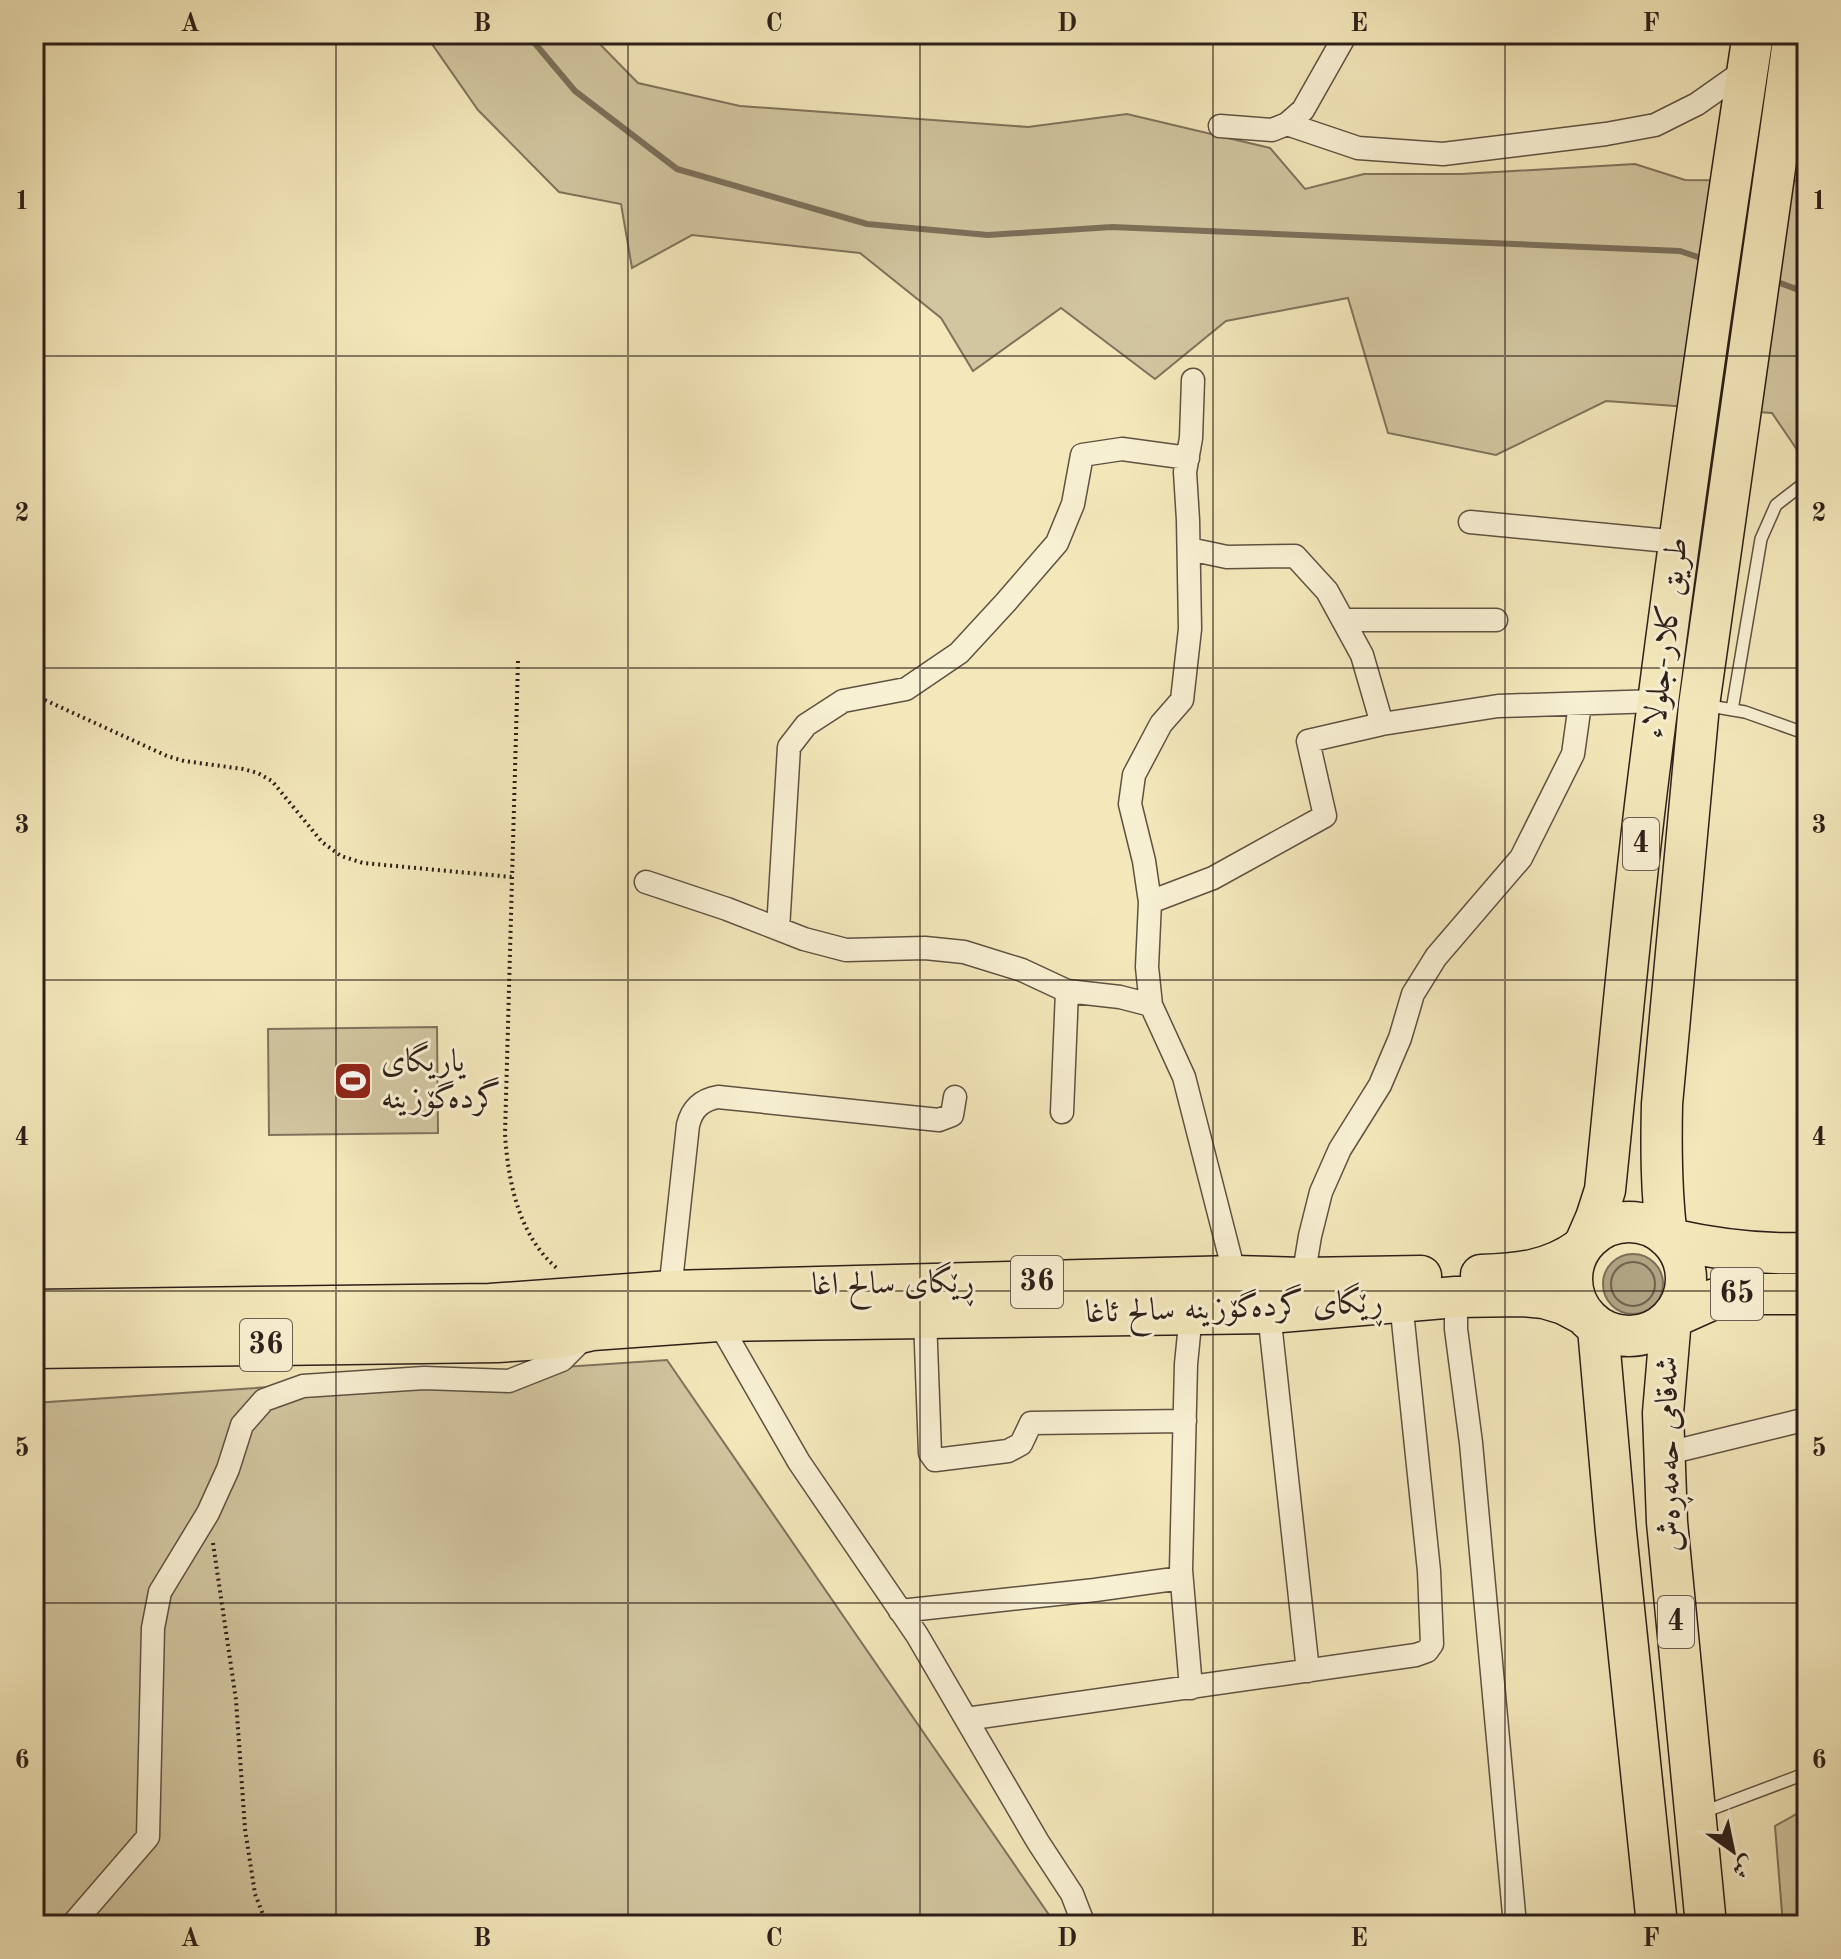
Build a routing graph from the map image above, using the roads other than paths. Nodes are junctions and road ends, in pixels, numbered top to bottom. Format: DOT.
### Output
graph roads {
  1 [pos="1346,34"];
  2 [pos="1794,34"];
  3 [pos="1750,51"];
  4 [pos="1287,124"];
  5 [pos="1220,126"];
  6 [pos="1193,380"];
  7 [pos="1188,458"];
  8 [pos="1807,481"];
  9 [pos="1470,522"];
  10 [pos="1679,542"];
  11 [pos="1189,549"];
  12 [pos="1343,620"];
  13 [pos="1496,620"];
  14 [pos="1658,701"];
  15 [pos="1580,704"];
  16 [pos="1716,707"];
  17 [pos="1382,724"];
  18 [pos="1807,734"];
  19 [pos="1693,782"];
  20 [pos="1648,784"];
  21 [pos="646,882"];
  22 [pos="1150,902"];
  23 [pos="778,929"];
  24 [pos="1067,991"];
  25 [pos="1151,1005"];
  26 [pos="955,1097"];
  27 [pos="1062,1112"];
  28 [pos="1669,1238"];
  29 [pos="1583,1245"];
  30 [pos="1807,1253"];
  31 [pos="1235,1276"];
  32 [pos="1303,1278"];
  33 [pos="670,1291"];
  34 [pos="1807,1294"];
  35 [pos="1456,1297"];
  36 [pos="1401,1302"];
  37 [pos="34,1310"];
  38 [pos="592,1313"];
  39 [pos="1269,1313"];
  40 [pos="1191,1314"];
  41 [pos="925,1318"];
  42 [pos="1671,1318"];
  43 [pos="718,1321"];
  44 [pos="1591,1321"];
  45 [pos="494,1323"];
  46 [pos="34,1348"];
  47 [pos="1807,1419"];
  48 [pos="1185,1421"];
  49 [pos="1664,1454"];
  50 [pos="1181,1578"];
  51 [pos="900,1611"];
  52 [pos="1308,1671"];
  53 [pos="1191,1688"];
  54 [pos="966,1719"];
  55 [pos="1807,1773"];
  56 [pos="1696,1815"];
  57 [pos="72,1925"];
  58 [pos="1084,1925"];
  59 [pos="1515,1925"];
  60 [pos="1657,1925"];
  61 [pos="1706,1925"];
  1 -- 4 [label="street"];
  2 -- 16 [label="highway, طريق كلار-جلولاء / 4"];
  3 -- 4 [label="street"];
  3 -- 10 [label="highway, طريق كلار-جلولاء / 4"];
  4 -- 5 [label="street"];
  6 -- 7 [label="street"];
  7 -- 11 [label="street"];
  7 -- 23 [label="street"];
  8 -- 16 [label="lane"];
  9 -- 10 [label="street"];
  10 -- 14 [label="highway, طريق كلار-جلولاء / 4"];
  11 -- 12 [label="street"];
  11 -- 22 [label="street"];
  12 -- 13 [label="street"];
  12 -- 17 [label="street"];
  14 -- 15 [label="street"];
  14 -- 20 [label="highway, طريق كلار-جلولاء / 4"];
  15 -- 17 [label="street"];
  15 -- 32 [label="street"];
  16 -- 18 [label="lane"];
  16 -- 19 [label="highway, طريق كلار-جلولاء / 4"];
  17 -- 22 [label="street"];
  19 -- 20 [label="highway"];
  19 -- 28 [label="highway, طريق كلار-جلولاء / 4"];
  20 -- 29 [label="highway, طريق كلار-جلولاء / 4"];
  21 -- 23 [label="street"];
  22 -- 25 [label="street"];
  23 -- 24 [label="street"];
  24 -- 25 [label="street"];
  24 -- 27 [label="street"];
  25 -- 31 [label="street"];
  26 -- 33 [label="street"];
  28 -- 29 [label="highway"];
  28 -- 30 [label="highway, 65"];
  28 -- 42 [label="highway, 4"];
  29 -- 32 [label="highway, ڕێگای سالح اغا / 36"];
  29 -- 44 [label="highway, 4"];
  31 -- 32 [label="highway, ڕێگای سالح اغا / 36"];
  31 -- 33 [label="highway, ڕێگای سالح اغا / 36"];
  33 -- 38 [label="highway, ڕێگای سالح اغا / 36"];
  34 -- 42 [label="highway, 65"];
  35 -- 36 [label="highway, ڕێگای گردەگۆزینە سالح ئاغا / 36"];
  35 -- 44 [label="highway, ڕێگای گردەگۆزینە سالح ئاغا / 36"];
  35 -- 59 [label="street"];
  36 -- 39 [label="highway, ڕێگای گردەگۆزینە سالح ئاغا / 36"];
  36 -- 52 [label="street"];
  37 -- 45 [label="highway, 36"];
  38 -- 43 [label="highway, ڕێگای گردەگۆزینە سالح ئاغا / 36"];
  38 -- 45 [label="highway, ڕێگای گردەگۆزینە سالح ئاغا / 36"];
  38 -- 57 [label="street"];
  39 -- 40 [label="highway, ڕێگای گردەگۆزینە سالح ئاغا / 36"];
  39 -- 52 [label="street"];
  40 -- 41 [label="highway, ڕێگای گردەگۆزینە سالح ئاغا / 36"];
  40 -- 48 [label="street"];
  41 -- 43 [label="highway, ڕێگای گردەگۆزینە سالح ئاغا / 36"];
  41 -- 48 [label="street"];
  42 -- 44 [label="highway"];
  42 -- 49 [label="highway, شەقامی حەمەڕەش / 4"];
  43 -- 51 [label="street"];
  44 -- 60 [label="highway, شەقامی حەمەڕەش / 4"];
  45 -- 46 [label="highway, 36"];
  47 -- 49 [label="street"];
  48 -- 50 [label="street"];
  49 -- 56 [label="highway, شەقامی حەمەڕەش / 4"];
  50 -- 51 [label="street"];
  50 -- 53 [label="street"];
  51 -- 54 [label="street"];
  52 -- 53 [label="street"];
  53 -- 54 [label="street"];
  54 -- 58 [label="street"];
  55 -- 56 [label="lane"];
  56 -- 61 [label="highway, شەقامی حەمەڕەش / 4"];
}
